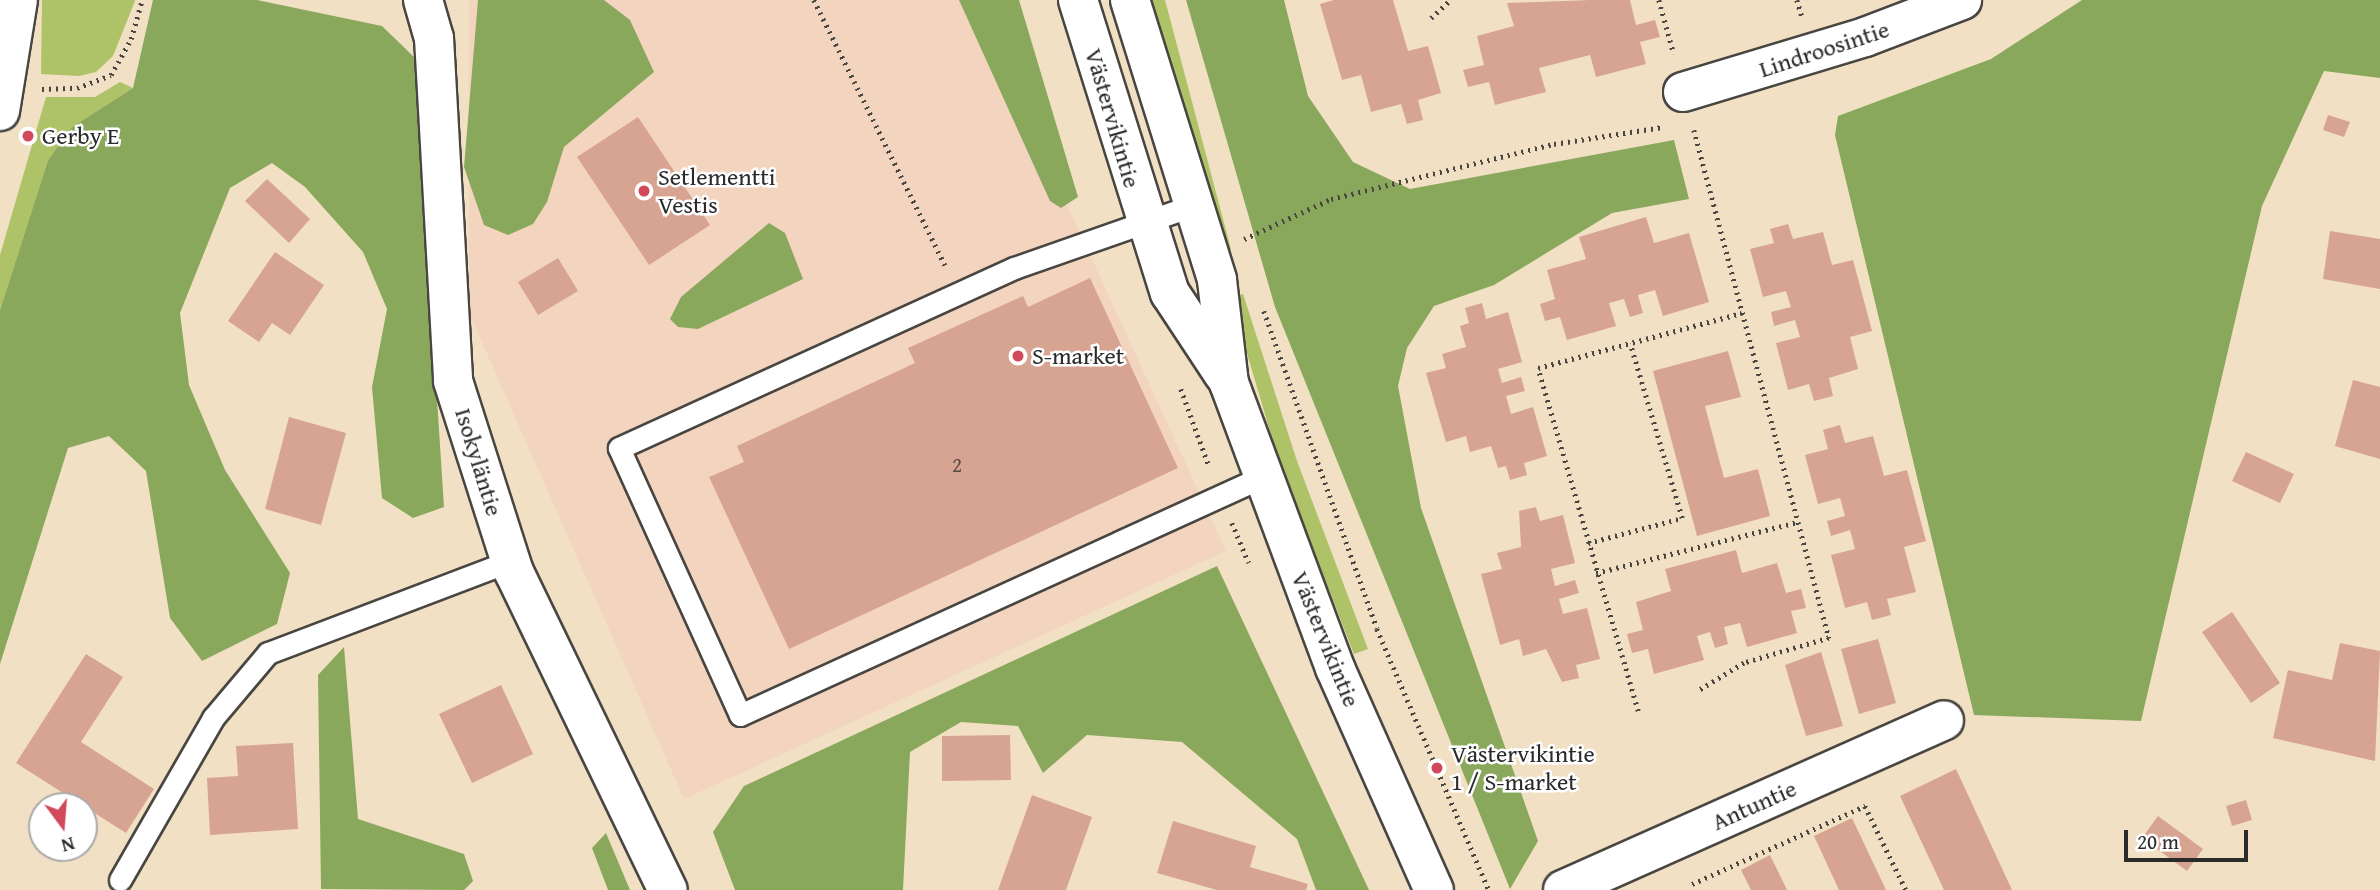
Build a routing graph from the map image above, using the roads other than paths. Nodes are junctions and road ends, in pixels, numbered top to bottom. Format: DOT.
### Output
graph roads {
  1 [pos="18,0"];
  2 [pos="422,0"];
  3 [pos="1078,0"];
  4 [pos="1130,0"];
  5 [pos="1962,0"];
  6 [pos="1687,107"];
  7 [pos="0,111"];
  8 [pos="1194,205"];
  9 [pos="1143,219"];
  10 [pos="1229,383"];
  11 [pos="1262,477"];
  12 [pos="510,561"];
  13 [pos="1944,720"];
  14 [pos="120,880"];
  15 [pos="668,890"];
  16 [pos="1434,890"];
  17 [pos="1563,890"];
  1 -- 7 [label="street"];
  2 -- 12 [label="street, Isokyläntie"];
  3 -- 9 [label="street, Västervikintie"];
  4 -- 8 [label="street, Västervikintie"];
  5 -- 6 [label="street, Lindroosintie"];
  8 -- 9 [label="lane"];
  8 -- 10 [label="street, Västervikintie"];
  9 -- 10 [label="street, Västervikintie"];
  9 -- 11 [label="lane"];
  10 -- 11 [label="street, Västervikintie"];
  11 -- 16 [label="street, Västervikintie"];
  12 -- 14 [label="lane"];
  12 -- 15 [label="street, Isokyläntie"];
  13 -- 17 [label="street, Antuntie"];
}
